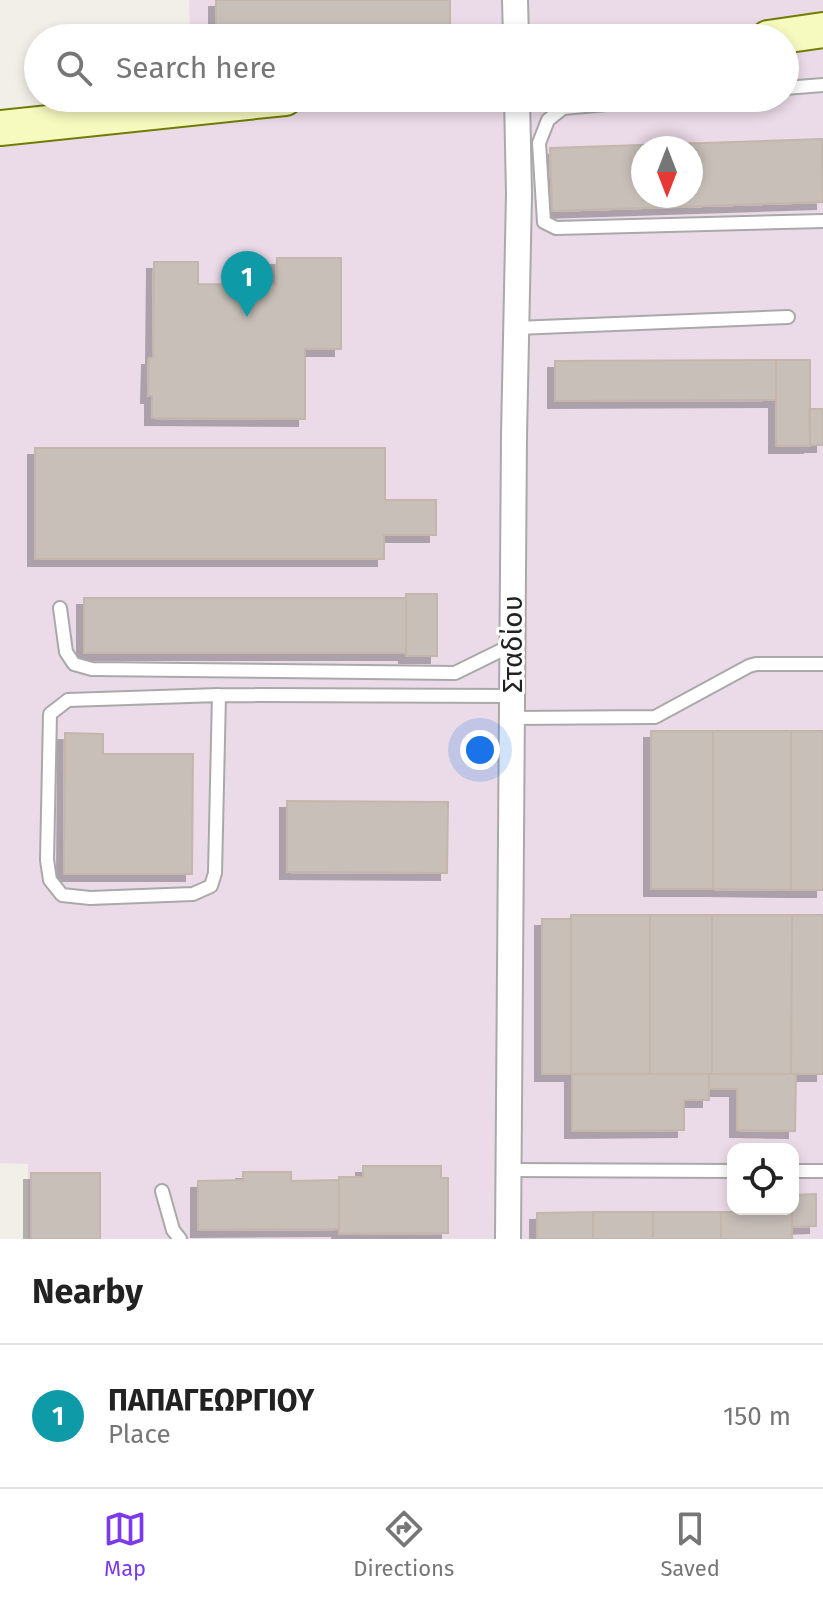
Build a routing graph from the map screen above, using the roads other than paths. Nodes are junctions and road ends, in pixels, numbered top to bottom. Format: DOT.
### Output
graph roads {
  1 [pos="515,0"];
  2 [pos="516,24"];
  3 [pos="823,30"];
  4 [pos="799,33"];
  5 [pos="823,85"];
  6 [pos="799,87"];
  7 [pos="152,112"];
  8 [pos="517,112"];
  9 [pos="558,112"];
  10 [pos="0,128"];
  11 [pos="823,221"];
  12 [pos="788,317"];
  13 [pos="516,328"];
  14 [pos="60,608"];
  15 [pos="512,645"];
  16 [pos="823,664"];
  17 [pos="219,695"];
  18 [pos="512,707"];
  19 [pos="509,1170"];
  20 [pos="727,1171"];
  21 [pos="799,1171"];
  22 [pos="823,1171"];
  23 [pos="162,1191"];
  24 [pos="180,1239"];
  25 [pos="508,1239"];
  1 -- 2 [label="street"];
  3 -- 4 [label="street"];
  5 -- 6 [label="lane"];
  7 -- 10 [label="street"];
  8 -- 13 [label="street, Σταδίου"];
  9 -- 11 [label="lane"];
  12 -- 13 [label="lane"];
  13 -- 15 [label="street, Σταδίου"];
  14 -- 15 [label="lane"];
  15 -- 18 [label="street, Σταδίου"];
  16 -- 18 [label="lane"];
  17 -- 17 [label="lane"];
  17 -- 18 [label="lane"];
  18 -- 19 [label="street, Σταδίου"];
  19 -- 20 [label="lane"];
  19 -- 25 [label="street, Σταδίου"];
  21 -- 22 [label="lane"];
  23 -- 24 [label="lane"];
}
